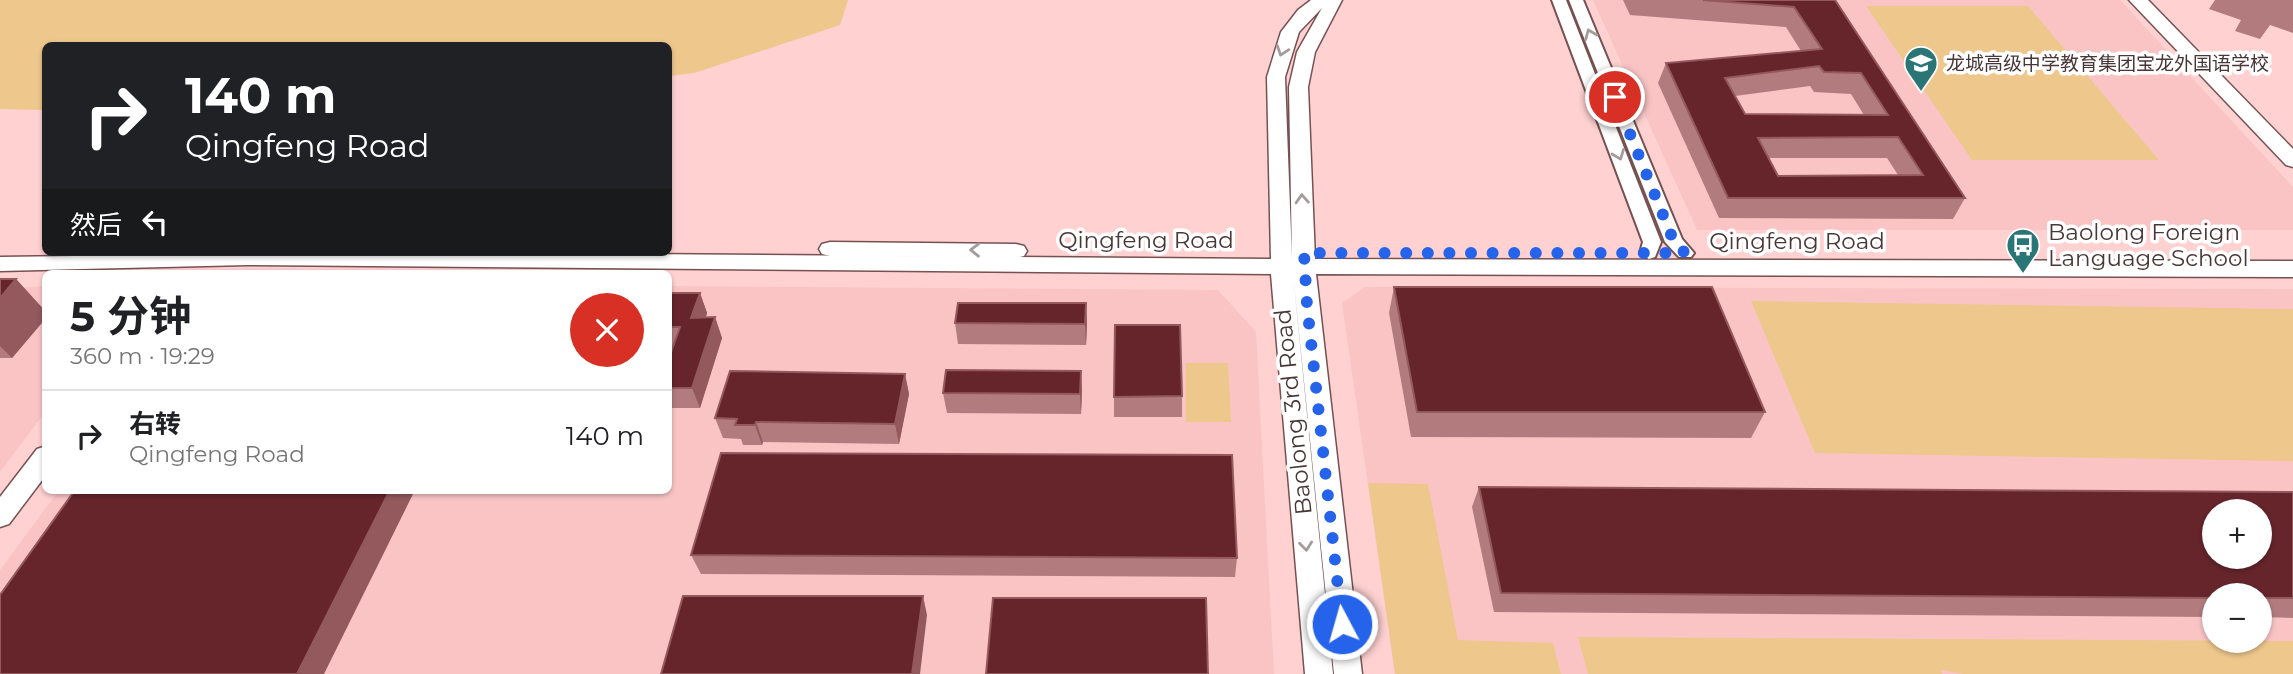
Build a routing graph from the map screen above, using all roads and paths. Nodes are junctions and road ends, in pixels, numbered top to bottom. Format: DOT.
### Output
graph roads {
  1 [pos="1324,0"];
  2 [pos="1333,0"];
  3 [pos="1559,0"];
  4 [pos="1576,0"];
  5 [pos="2138,0"];
  6 [pos="2293,161"];
  7 [pos="672,248"];
  8 [pos="42,250"];
  9 [pos="0,251"];
  10 [pos="1649,253"];
  11 [pos="1685,253"];
  12 [pos="2293,254"];
  13 [pos="1293,260"];
  14 [pos="191,261"];
  15 [pos="0,264"];
  16 [pos="2293,269"];
  17 [pos="42,461"];
  18 [pos="0,516"];
  19 [pos="1319,674"];
  20 [pos="1348,674"];
  1 -- 13 [label="street, Baolong 3rd Road, one-way"];
  13 -- 2 [label="street, Baolong 3rd Road, one-way"];
  3 -- 10 [label="street, one-way"];
  11 -- 4 [label="street, one-way"];
  5 -- 6 [label="street"];
  13 -- 7 [label="street, Qingfeng Road, one-way"];
  8 -- 9 [label="street"];
  10 -- 11 [label="street, Qingfeng Road"];
  10 -- 13 [label="street, Qingfeng Road"];
  11 -- 12 [label="street, Qingfeng Road"];
  13 -- 14 [label="street, Qingfeng Road"];
  13 -- 16 [label="street, Qingfeng Road"];
  13 -- 19 [label="street, Baolong 3rd Road, one-way"];
  13 -- 20 [label="street, Baolong 3rd Road"];
  14 -- 15 [label="street, Qingfeng Road"];
  17 -- 18 [label="street"];
}
